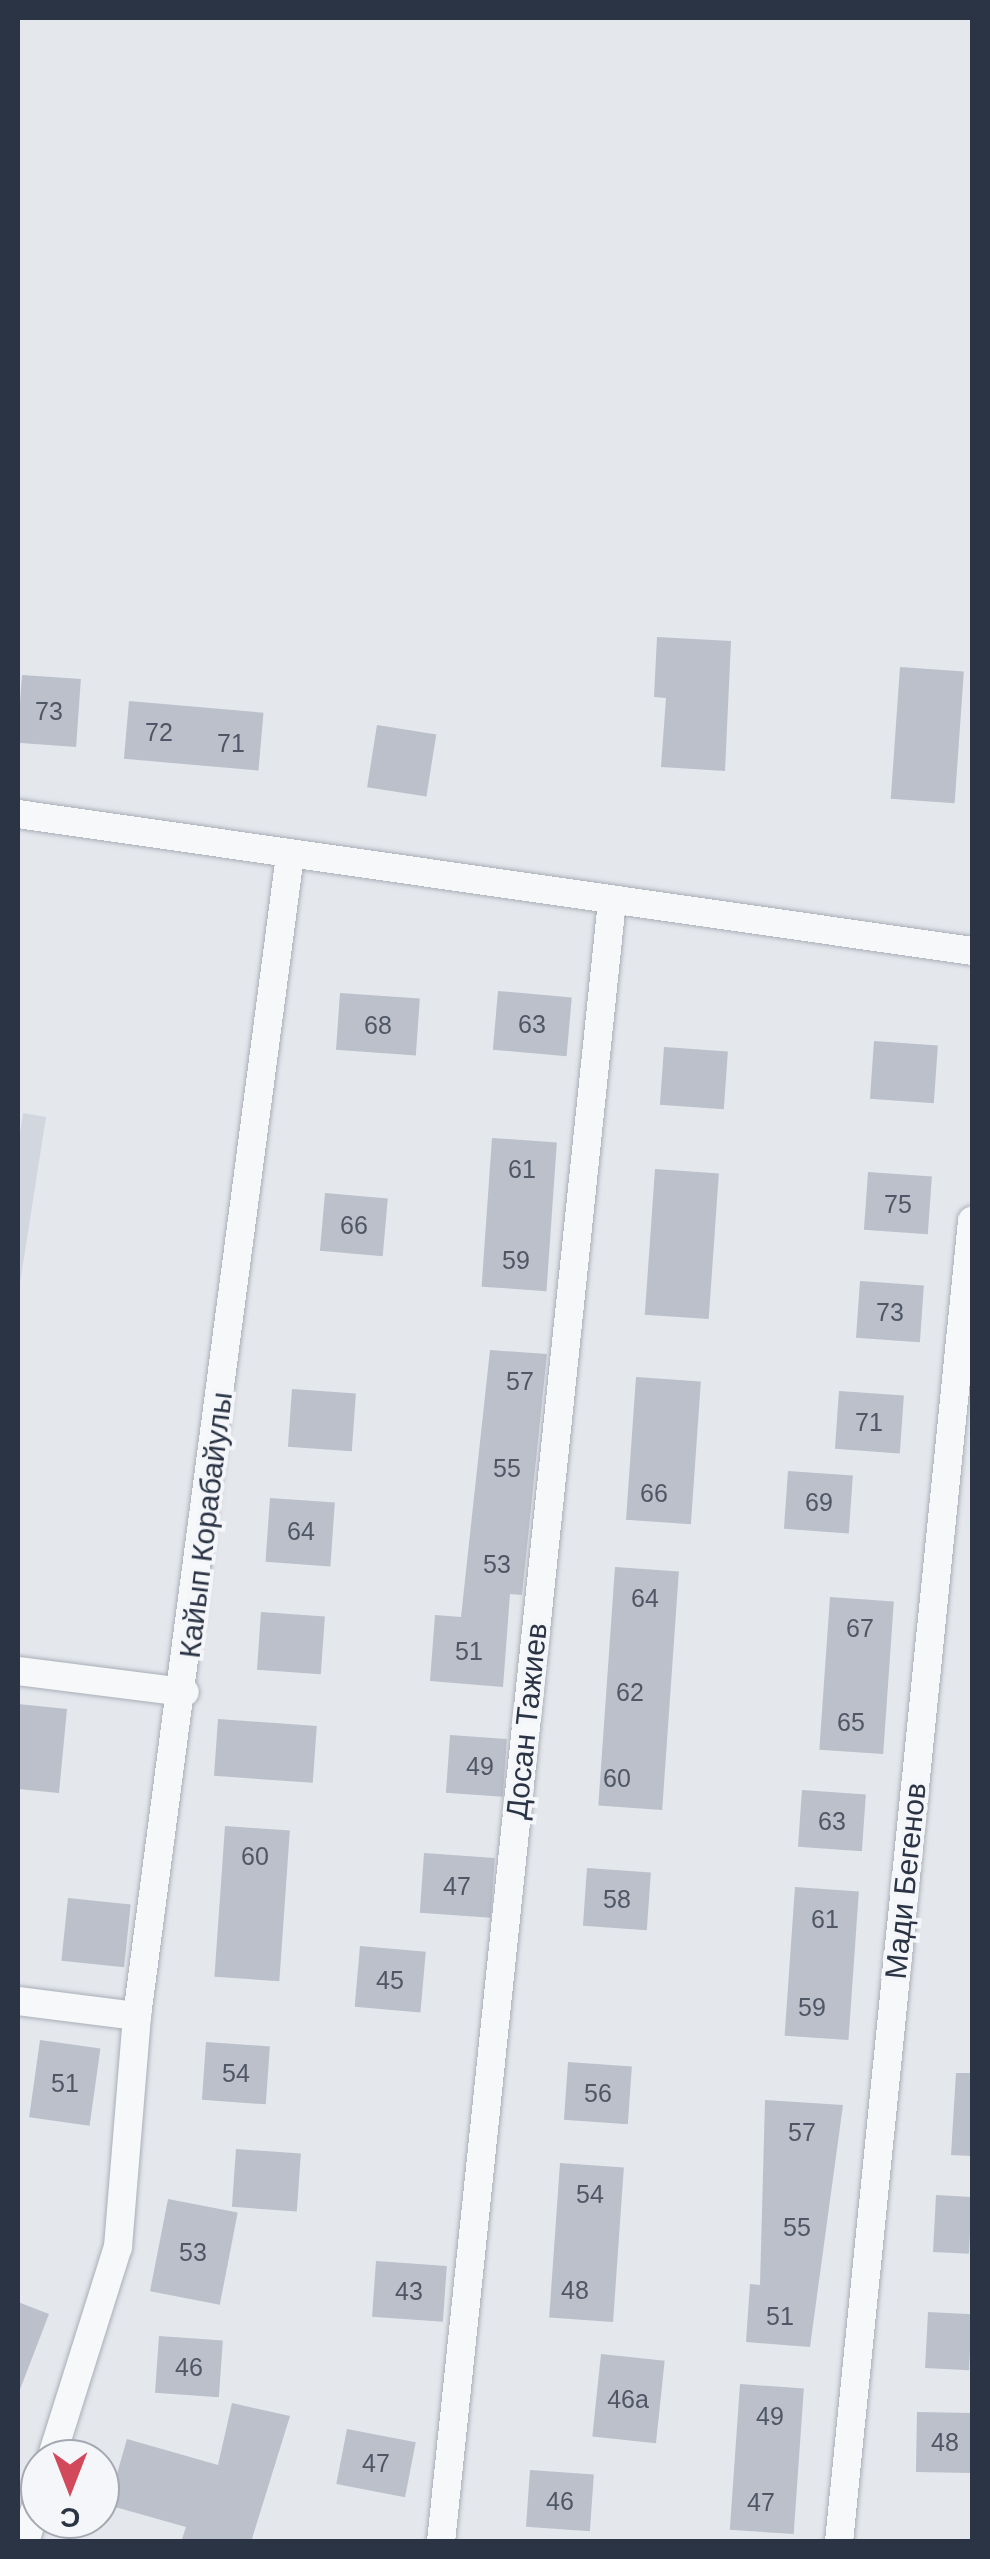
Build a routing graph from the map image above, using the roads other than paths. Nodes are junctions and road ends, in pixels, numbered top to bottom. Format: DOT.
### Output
graph roads {
  1 [pos="18,814"];
  2 [pos="290,855"];
  3 [pos="612,900"];
  4 [pos="972,951"];
  5 [pos="972,1221"];
  6 [pos="18,1671"];
  7 [pos="186,1692"];
  8 [pos="18,2002"];
  9 [pos="136,2016"];
  10 [pos="57,2439"];
  11 [pos="442,2542"];
  12 [pos="838,2542"];
  1 -- 2 [label="street"];
  2 -- 3 [label="street"];
  2 -- 7 [label="street, Кайып Корабайулы"];
  3 -- 4 [label="street"];
  3 -- 11 [label="street, Досан Тажиев"];
  5 -- 12 [label="street, Мади Бегенов"];
  6 -- 7 [label="street"];
  7 -- 9 [label="street, Кайып Корабайулы"];
  8 -- 9 [label="street"];
  9 -- 10 [label="street, Кайып Корабайулы"];
}
